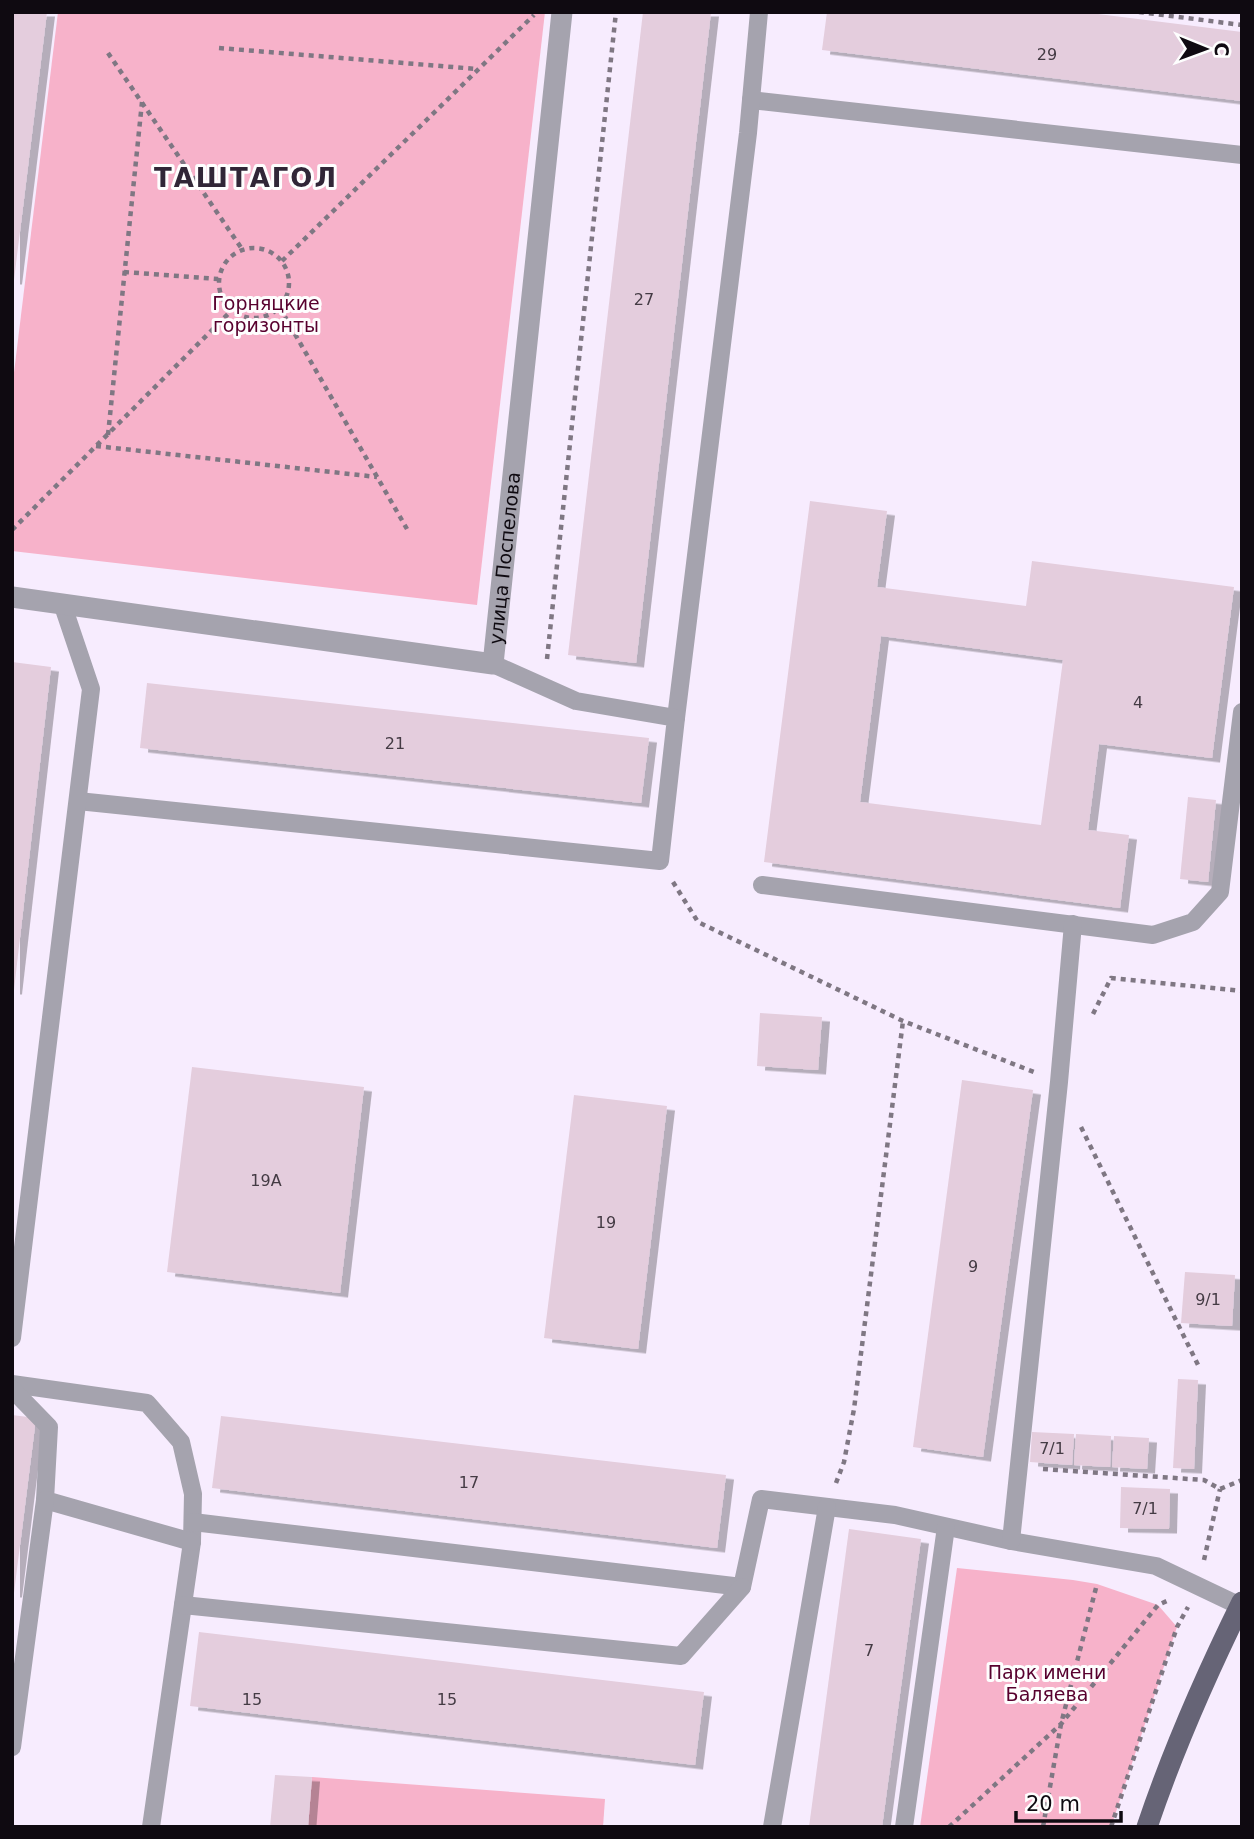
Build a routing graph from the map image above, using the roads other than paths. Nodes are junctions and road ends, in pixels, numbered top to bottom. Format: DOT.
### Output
graph roads {
  1 [pos="562,12"];
  2 [pos="759,12"];
  3 [pos="751,100"];
  4 [pos="1242,155"];
  5 [pos="12,597"];
  6 [pos="62,603"];
  7 [pos="493,664"];
  8 [pos="1242,712"];
  9 [pos="676,718"];
  10 [pos="78,800"];
  11 [pos="762,885"];
  12 [pos="1073,925"];
  13 [pos="12,1338"];
  14 [pos="12,1387"];
  15 [pos="45,1500"];
  16 [pos="827,1507"];
  17 [pos="193,1522"];
  18 [pos="946,1527"];
  19 [pos="1011,1541"];
  20 [pos="192,1542"];
  21 [pos="742,1587"];
  22 [pos="1241,1604"];
  23 [pos="183,1605"];
  24 [pos="12,1747"];
  25 [pos="151,1827"];
  26 [pos="772,1827"];
  27 [pos="904,1827"];
  28 [pos="1147,1827"];
  1 -- 7 [label="street, улица Поспелова"];
  2 -- 3 [label="lane"];
  3 -- 4 [label="lane"];
  3 -- 9 [label="lane"];
  5 -- 6 [label="street, улица Поспелова"];
  6 -- 7 [label="street, улица Поспелова"];
  6 -- 10 [label="lane"];
  7 -- 9 [label="lane"];
  8 -- 12 [label="lane"];
  9 -- 10 [label="lane"];
  10 -- 13 [label="lane"];
  11 -- 12 [label="lane"];
  12 -- 19 [label="lane"];
  14 -- 15 [label="lane"];
  14 -- 17 [label="lane"];
  15 -- 20 [label="lane"];
  15 -- 24 [label="lane"];
  16 -- 18 [label="lane"];
  16 -- 21 [label="lane"];
  16 -- 26 [label="lane"];
  17 -- 20 [label="lane"];
  17 -- 21 [label="lane"];
  18 -- 19 [label="lane"];
  18 -- 27 [label="lane"];
  19 -- 22 [label="lane"];
  20 -- 23 [label="lane"];
  21 -- 23 [label="lane"];
  22 -- 28 [label="main road"];
  23 -- 25 [label="lane"];
}
